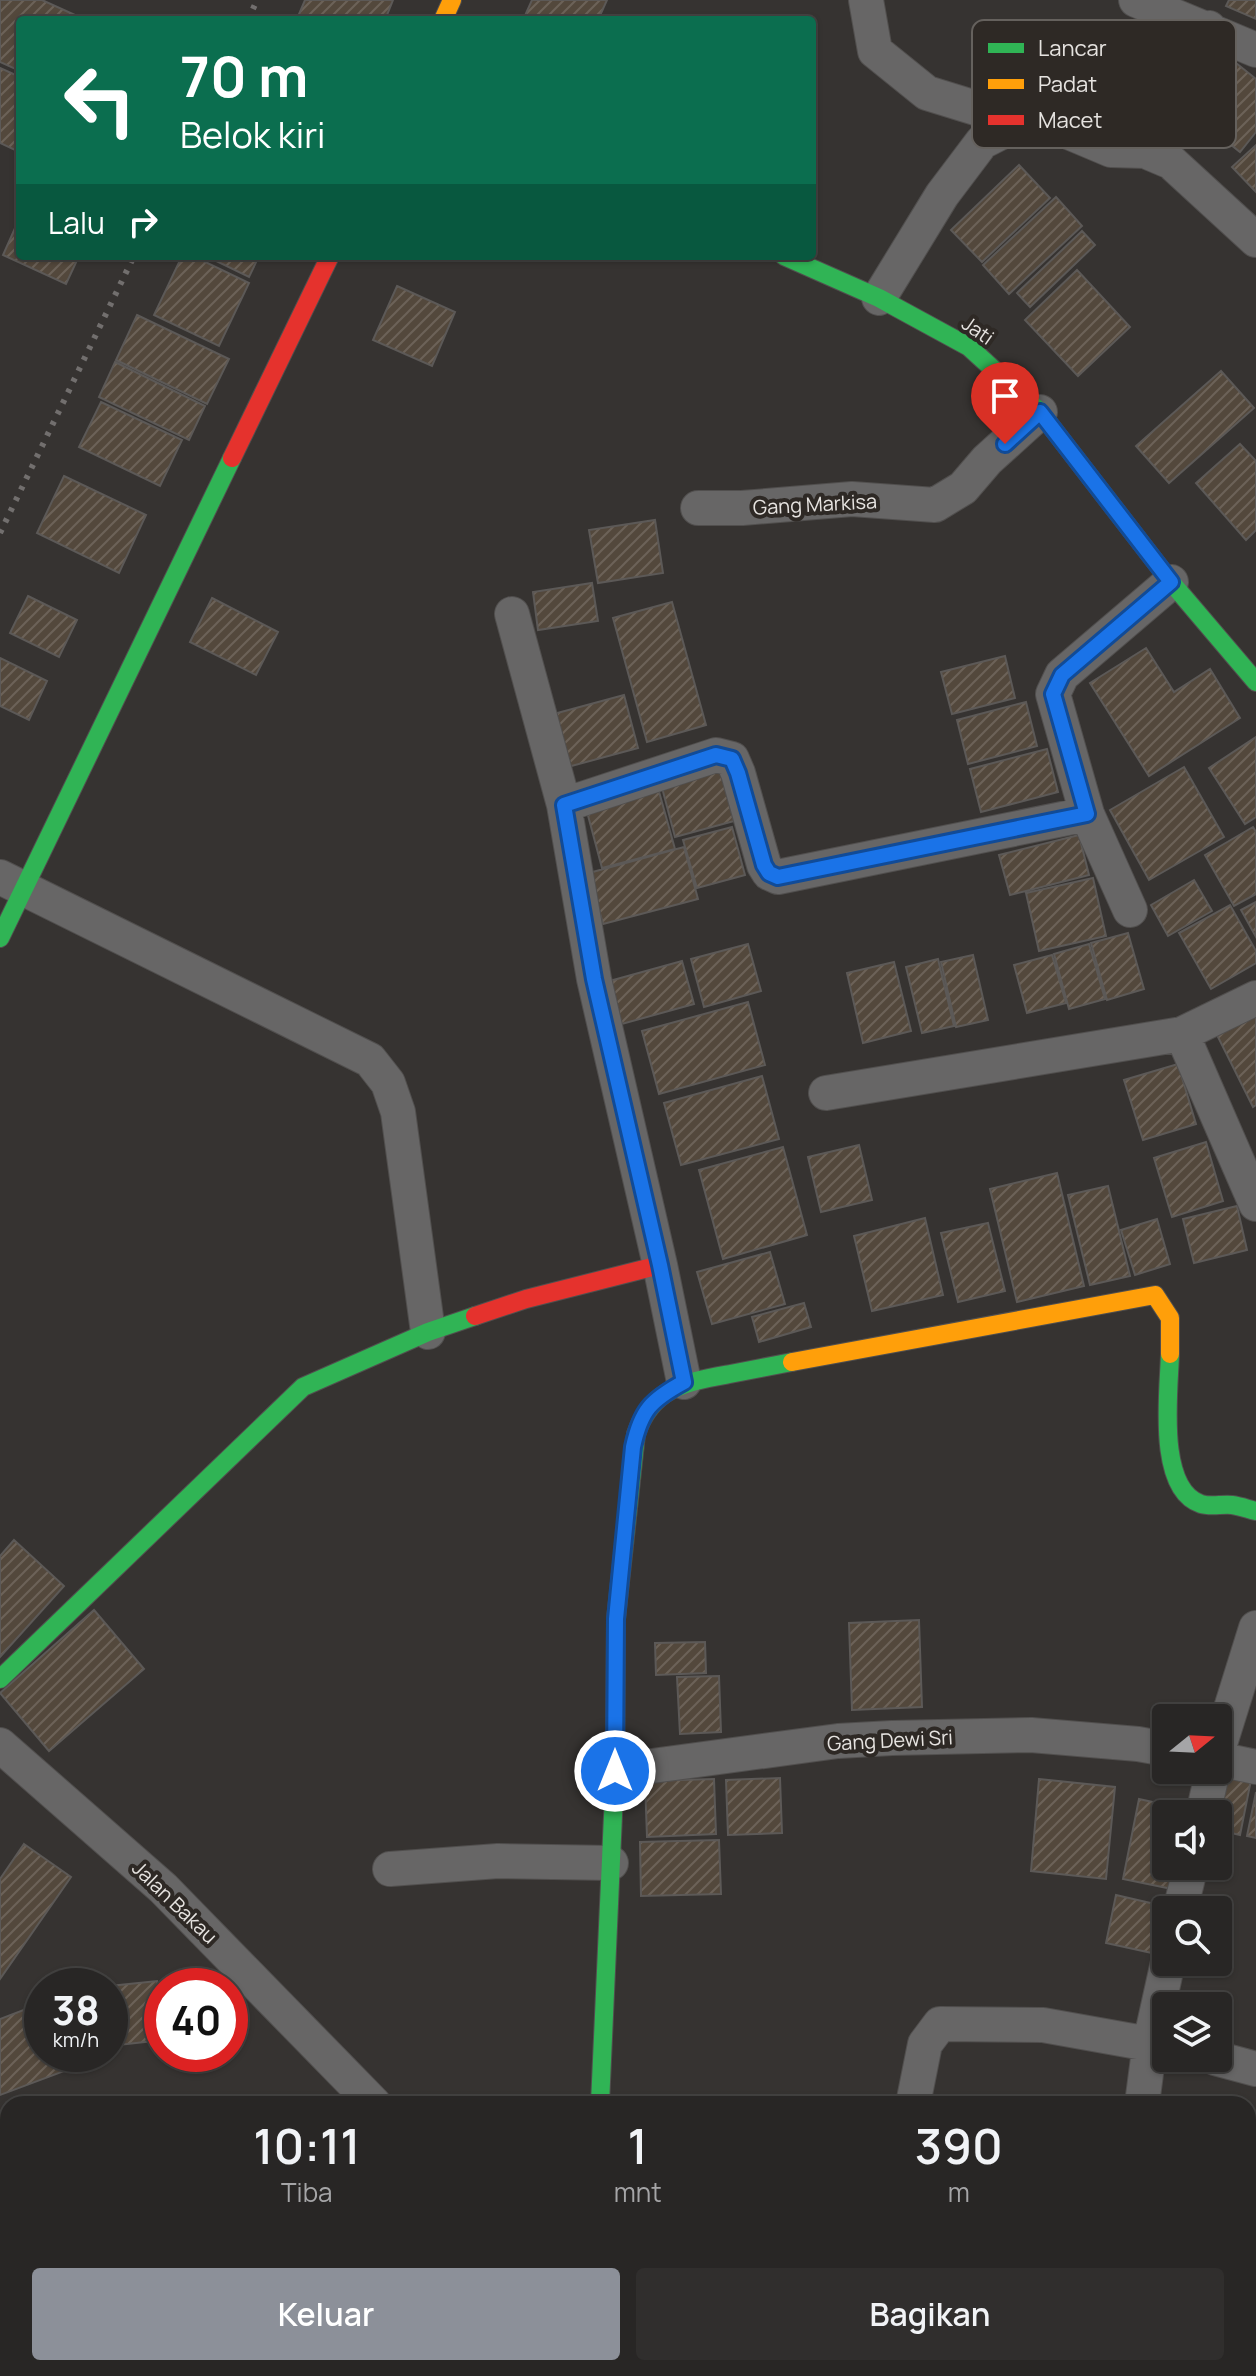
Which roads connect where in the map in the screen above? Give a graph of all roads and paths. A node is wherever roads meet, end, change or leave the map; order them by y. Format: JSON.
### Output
{"nodes":[{"id":1,"x":866,"y":0,"type":"edge"},
{"id":2,"x":1136,"y":0,"type":"edge"},
{"id":3,"x":1188,"y":20,"type":"edge"},
{"id":4,"x":1236,"y":41,"type":"edge"},
{"id":5,"x":1256,"y":50,"type":"edge"},
{"id":6,"x":972,"y":107,"type":"edge"},
{"id":7,"x":977,"y":148,"type":"edge"},
{"id":8,"x":1106,"y":148,"type":"edge"},
{"id":9,"x":1147,"y":148,"type":"edge"},
{"id":10,"x":1145,"y":151,"type":"junction"},
{"id":11,"x":1256,"y":240,"type":"edge"},
{"id":12,"x":328,"y":260,"type":"edge"},
{"id":13,"x":793,"y":260,"type":"edge"},
{"id":14,"x":879,"y":298,"type":"junction"},
{"id":15,"x":1040,"y":412,"type":"junction"},
{"id":16,"x":698,"y":508,"type":"dead end"},
{"id":17,"x":1171,"y":582,"type":"junction"},
{"id":18,"x":512,"y":614,"type":"dead end"},
{"id":19,"x":1256,"y":682,"type":"edge"},
{"id":20,"x":564,"y":805,"type":"junction"},
{"id":21,"x":1087,"y":814,"type":"junction"},
{"id":22,"x":11,"y":883,"type":"edge"},
{"id":23,"x":1130,"y":910,"type":"dead end"},
{"id":24,"x":0,"y":938,"type":"edge"},
{"id":25,"x":1256,"y":998,"type":"edge"},
{"id":26,"x":1182,"y":1034,"type":"junction"},
{"id":27,"x":826,"y":1093,"type":"dead end"},
{"id":28,"x":1256,"y":1204,"type":"edge"},
{"id":29,"x":660,"y":1265,"type":"junction"},
{"id":30,"x":428,"y":1332,"type":"junction"},
{"id":31,"x":684,"y":1382,"type":"junction"},
{"id":32,"x":1256,"y":1511,"type":"edge"},
{"id":33,"x":1256,"y":1628,"type":"edge"},
{"id":34,"x":0,"y":1679,"type":"edge"},
{"id":35,"x":1232,"y":1705,"type":"edge"},
{"id":36,"x":1152,"y":1746,"type":"edge"},
{"id":37,"x":1232,"y":1762,"type":"edge"},
{"id":38,"x":6,"y":1764,"type":"edge"},
{"id":39,"x":1256,"y":1767,"type":"edge"},
{"id":40,"x":615,"y":1771,"type":"junction"},
{"id":41,"x":611,"y":1863,"type":"junction"},
{"id":42,"x":390,"y":1869,"type":"dead end"},
{"id":43,"x":1152,"y":2044,"type":"edge"},
{"id":44,"x":1232,"y":2063,"type":"edge"},
{"id":45,"x":1152,"y":2067,"type":"edge"},
{"id":46,"x":1256,"y":2069,"type":"edge"},
{"id":47,"x":366,"y":2096,"type":"edge"},
{"id":48,"x":600,"y":2096,"type":"edge"},
{"id":49,"x":915,"y":2096,"type":"edge"},
{"id":50,"x":1144,"y":2096,"type":"edge"}],
"edges":[{"from":1,"to":6,"type":"street"},
{"from":2,"to":3,"type":"street"},
{"from":4,"to":5,"type":"street"},
{"from":7,"to":14,"type":"street"},
{"from":8,"to":10,"type":"street"},
{"from":9,"to":10,"type":"street"},
{"from":10,"to":11,"type":"street"},
{"from":12,"to":22,"type":"street"},
{"from":13,"to":14,"type":"street","name":"Jati"},
{"from":14,"to":15,"type":"street","name":"Jati"},
{"from":15,"to":16,"type":"street","name":"Gang Markisa"},
{"from":15,"to":17,"type":"street","name":"Jati"},
{"from":17,"to":19,"type":"street","name":"Jati"},
{"from":17,"to":21,"type":"street"},
{"from":18,"to":20,"type":"street"},
{"from":20,"to":21,"type":"street"},
{"from":20,"to":29,"type":"street"},
{"from":21,"to":23,"type":"street"},
{"from":22,"to":24,"type":"street"},
{"from":22,"to":30,"type":"street"},
{"from":25,"to":26,"type":"street"},
{"from":26,"to":27,"type":"street"},
{"from":26,"to":28,"type":"street"},
{"from":29,"to":30,"type":"street"},
{"from":29,"to":31,"type":"street"},
{"from":30,"to":34,"type":"street"},
{"from":31,"to":32,"type":"street"},
{"from":31,"to":40,"type":"street"},
{"from":33,"to":35,"type":"street"},
{"from":36,"to":40,"type":"street","name":"Gang Dewi Sri"},
{"from":37,"to":39,"type":"street"},
{"from":38,"to":47,"type":"street","name":"Jalan Bakau"},
{"from":40,"to":41,"type":"street"},
{"from":41,"to":42,"type":"street"},
{"from":41,"to":48,"type":"street"},
{"from":43,"to":49,"type":"street"},
{"from":44,"to":46,"type":"street"},
{"from":45,"to":50,"type":"street"}]}
